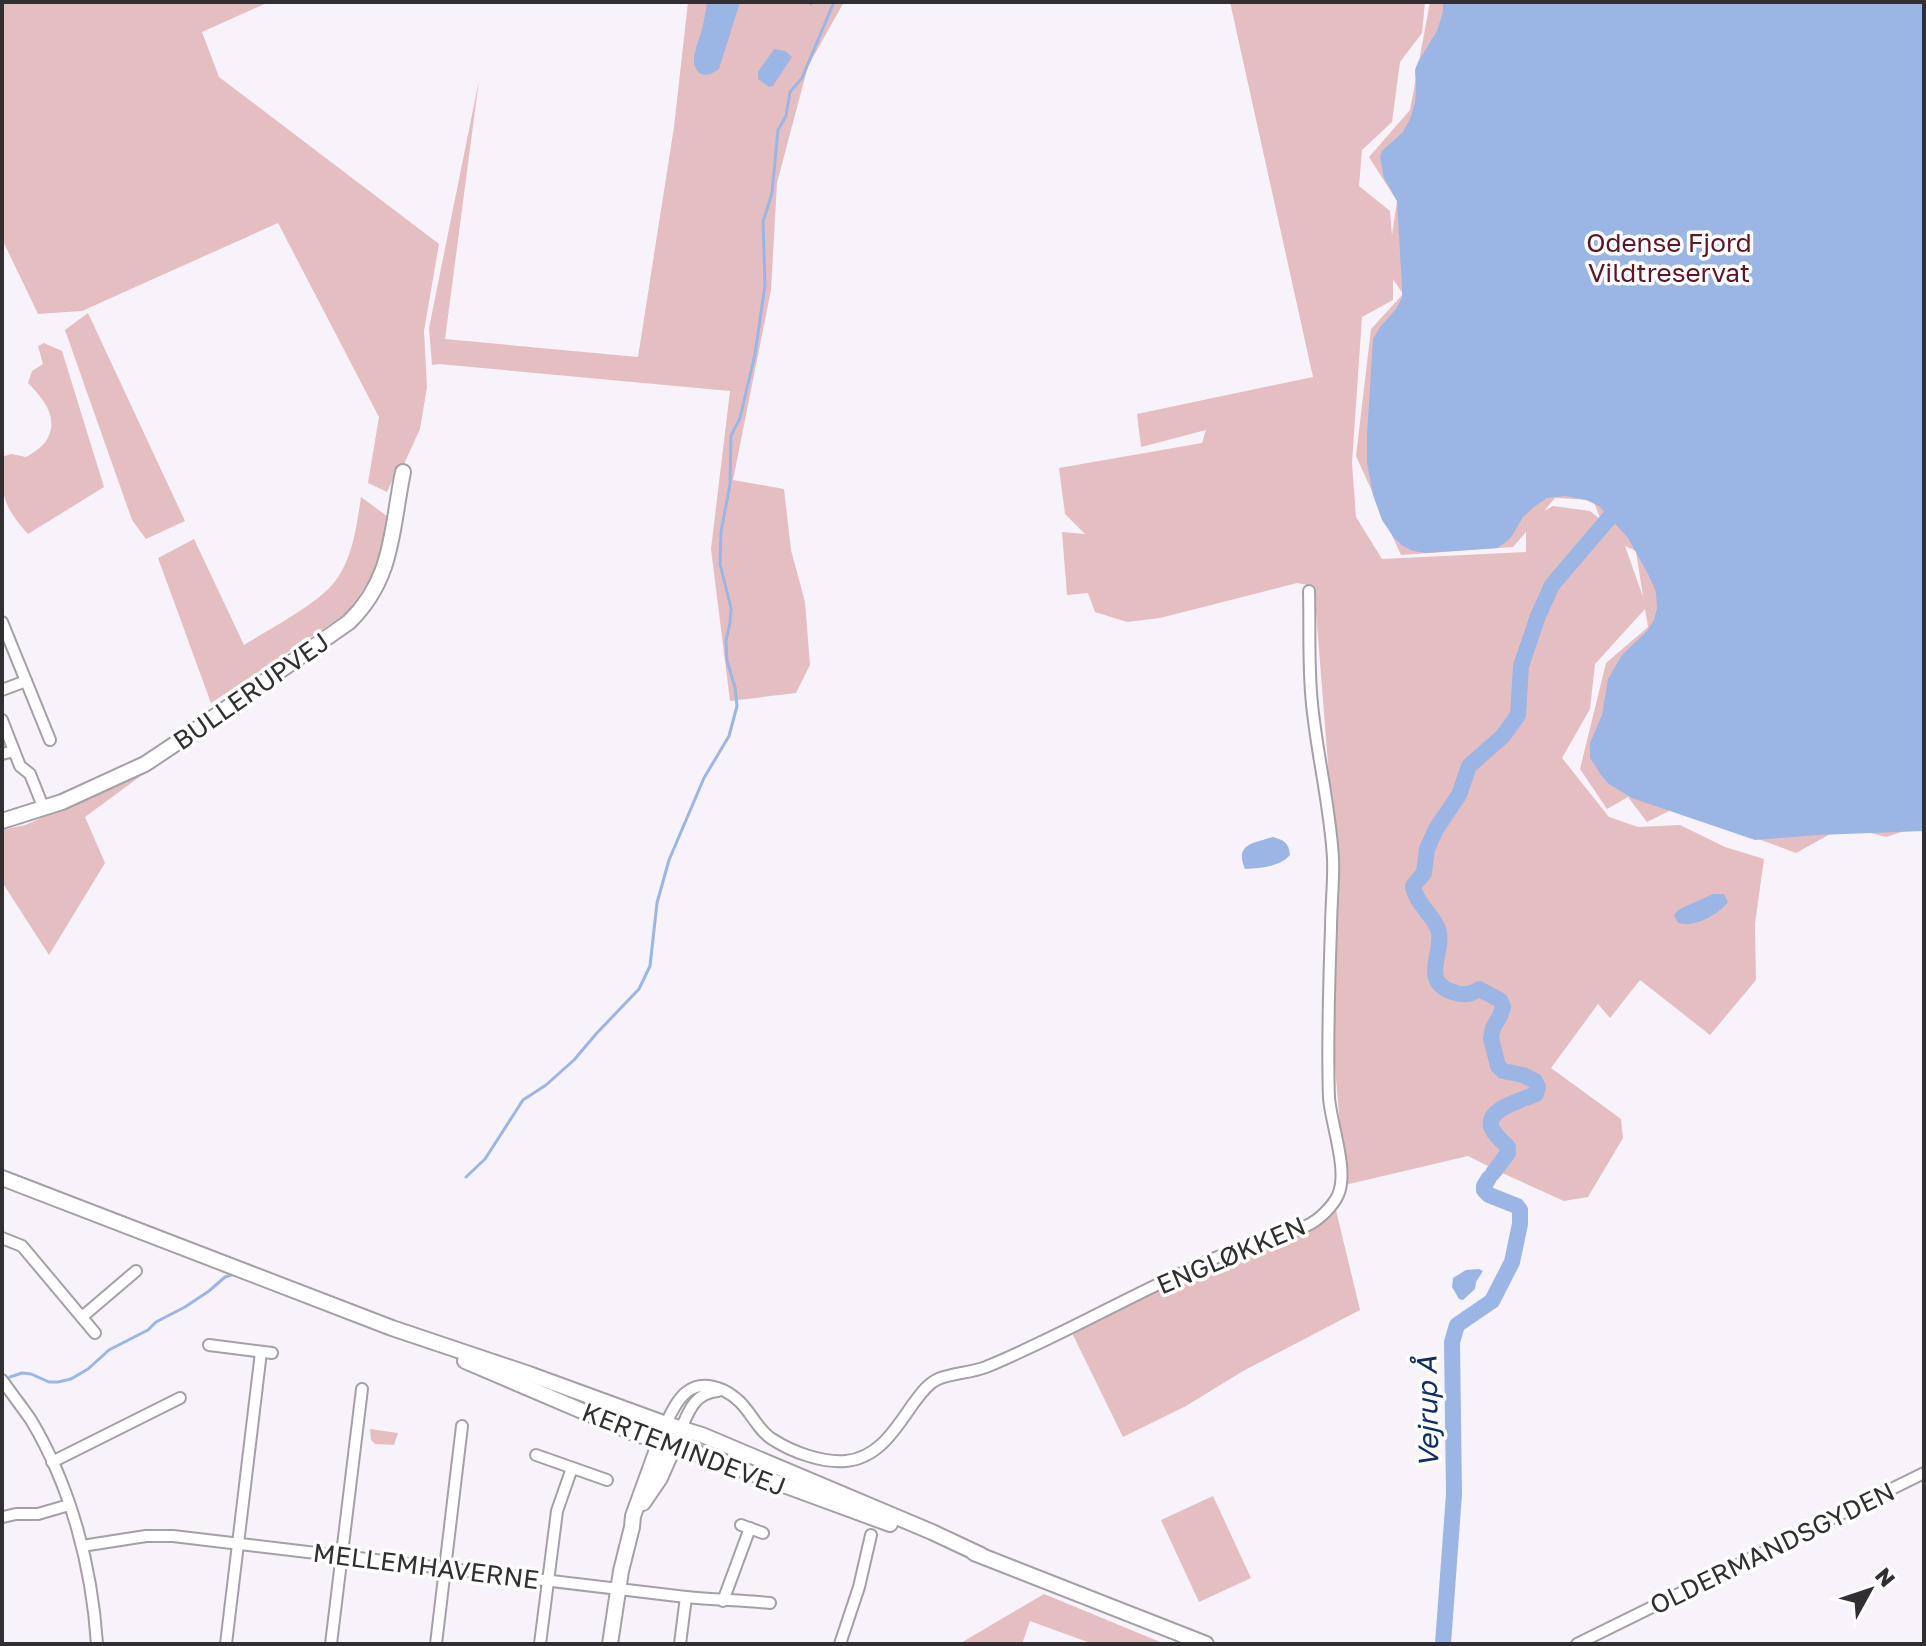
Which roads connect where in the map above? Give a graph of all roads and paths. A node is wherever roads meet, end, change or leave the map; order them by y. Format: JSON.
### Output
{"nodes":[{"id":1,"x":403,"y":472,"type":"dead end"},
{"id":2,"x":1309,"y":591,"type":"dead end"},
{"id":3,"x":2,"y":622,"type":"edge"},
{"id":4,"x":26,"y":681,"type":"junction"},
{"id":5,"x":2,"y":690,"type":"edge"},
{"id":6,"x":2,"y":720,"type":"edge"},
{"id":7,"x":50,"y":740,"type":"dead end"},
{"id":8,"x":14,"y":751,"type":"junction"},
{"id":9,"x":2,"y":754,"type":"edge"},
{"id":10,"x":44,"y":809,"type":"junction"},
{"id":11,"x":2,"y":821,"type":"edge"},
{"id":12,"x":2,"y":1178,"type":"edge"},
{"id":13,"x":2,"y":1238,"type":"edge"},
{"id":14,"x":136,"y":1271,"type":"dead end"},
{"id":15,"x":82,"y":1317,"type":"junction"},
{"id":16,"x":392,"y":1328,"type":"junction"},
{"id":17,"x":95,"y":1333,"type":"dead end"},
{"id":18,"x":209,"y":1345,"type":"dead end"},
{"id":19,"x":2,"y":1380,"type":"edge"},
{"id":20,"x":362,"y":1389,"type":"dead end"},
{"id":21,"x":729,"y":1393,"type":"junction"},
{"id":22,"x":180,"y":1398,"type":"dead end"},
{"id":23,"x":462,"y":1426,"type":"dead end"},
{"id":24,"x":663,"y":1433,"type":"junction"},
{"id":25,"x":678,"y":1438,"type":"junction"},
{"id":26,"x":536,"y":1455,"type":"dead end"},
{"id":27,"x":52,"y":1462,"type":"junction"},
{"id":28,"x":572,"y":1468,"type":"junction"},
{"id":29,"x":1924,"y":1473,"type":"edge"},
{"id":30,"x":607,"y":1480,"type":"dead end"},
{"id":31,"x":69,"y":1505,"type":"junction"},
{"id":32,"x":3,"y":1517,"type":"edge"},
{"id":33,"x":632,"y":1527,"type":"junction"},
{"id":34,"x":763,"y":1533,"type":"dead end"},
{"id":35,"x":871,"y":1535,"type":"dead end"},
{"id":36,"x":238,"y":1544,"type":"junction"},
{"id":37,"x":82,"y":1546,"type":"junction"},
{"id":38,"x":981,"y":1555,"type":"junction"},
{"id":39,"x":342,"y":1556,"type":"junction"},
{"id":40,"x":445,"y":1568,"type":"junction"},
{"id":41,"x":547,"y":1580,"type":"junction"},
{"id":42,"x":617,"y":1589,"type":"junction"},
{"id":43,"x":686,"y":1597,"type":"junction"},
{"id":44,"x":723,"y":1601,"type":"junction"},
{"id":45,"x":770,"y":1603,"type":"dead end"},
{"id":46,"x":97,"y":1644,"type":"edge"},
{"id":47,"x":226,"y":1644,"type":"edge"},
{"id":48,"x":331,"y":1644,"type":"edge"},
{"id":49,"x":436,"y":1644,"type":"edge"},
{"id":50,"x":540,"y":1644,"type":"edge"},
{"id":51,"x":610,"y":1644,"type":"edge"},
{"id":52,"x":680,"y":1644,"type":"edge"},
{"id":53,"x":840,"y":1644,"type":"edge"},
{"id":54,"x":1206,"y":1644,"type":"edge"},
{"id":55,"x":1577,"y":1644,"type":"edge"}],
"edges":[{"from":1,"to":10,"type":"main road","name":"BULLERUPVEJ"},
{"from":2,"to":21,"type":"street","name":"ENGLØKKEN"},
{"from":3,"to":4,"type":"street"},
{"from":4,"to":5,"type":"street"},
{"from":4,"to":7,"type":"street"},
{"from":6,"to":8,"type":"street"},
{"from":8,"to":9,"type":"street"},
{"from":8,"to":10,"type":"street"},
{"from":10,"to":11,"type":"main road","name":"BULLERUPVEJ"},
{"from":12,"to":16,"type":"main road","name":"KERTEMINDEVEJ"},
{"from":13,"to":15,"type":"street"},
{"from":14,"to":15,"type":"street"},
{"from":15,"to":17,"type":"street"},
{"from":16,"to":24,"type":"main road","name":"KERTEMINDEVEJ"},
{"from":16,"to":24,"type":"main road","name":"KERTEMINDEVEJ"},
{"from":18,"to":36,"type":"street"},
{"from":19,"to":27,"type":"street"},
{"from":20,"to":39,"type":"street"},
{"from":21,"to":24,"type":"street"},
{"from":21,"to":25,"type":"street"},
{"from":22,"to":27,"type":"street"},
{"from":23,"to":40,"type":"street"},
{"from":24,"to":25,"type":"main road","name":"KERTEMINDEVEJ"},
{"from":24,"to":33,"type":"main road"},
{"from":25,"to":33,"type":"main road"},
{"from":25,"to":38,"type":"main road","name":"KERTEMINDEVEJ"},
{"from":25,"to":38,"type":"main road","name":"KERTEMINDEVEJ"},
{"from":26,"to":28,"type":"street"},
{"from":27,"to":31,"type":"street"},
{"from":28,"to":30,"type":"street"},
{"from":28,"to":41,"type":"street"},
{"from":29,"to":55,"type":"street","name":"OLDERMANDSGYDEN"},
{"from":31,"to":32,"type":"street"},
{"from":31,"to":37,"type":"street"},
{"from":33,"to":42,"type":"main road"},
{"from":34,"to":44,"type":"street"},
{"from":35,"to":53,"type":"street"},
{"from":36,"to":37,"type":"street","name":"MELLEMHAVERNE"},
{"from":36,"to":39,"type":"street","name":"MELLEMHAVERNE"},
{"from":36,"to":47,"type":"street"},
{"from":37,"to":46,"type":"street"},
{"from":38,"to":54,"type":"main road","name":"KERTEMINDEVEJ"},
{"from":39,"to":40,"type":"street","name":"MELLEMHAVERNE"},
{"from":39,"to":48,"type":"street"},
{"from":40,"to":41,"type":"street","name":"MELLEMHAVERNE"},
{"from":40,"to":49,"type":"street"},
{"from":41,"to":42,"type":"street","name":"MELLEMHAVERNE"},
{"from":41,"to":50,"type":"street"},
{"from":42,"to":43,"type":"street","name":"MELLEMHAVERNE"},
{"from":42,"to":51,"type":"main road"},
{"from":43,"to":44,"type":"street","name":"MELLEMHAVERNE"},
{"from":43,"to":52,"type":"street"},
{"from":44,"to":45,"type":"street","name":"MELLEMHAVERNE"}]}
